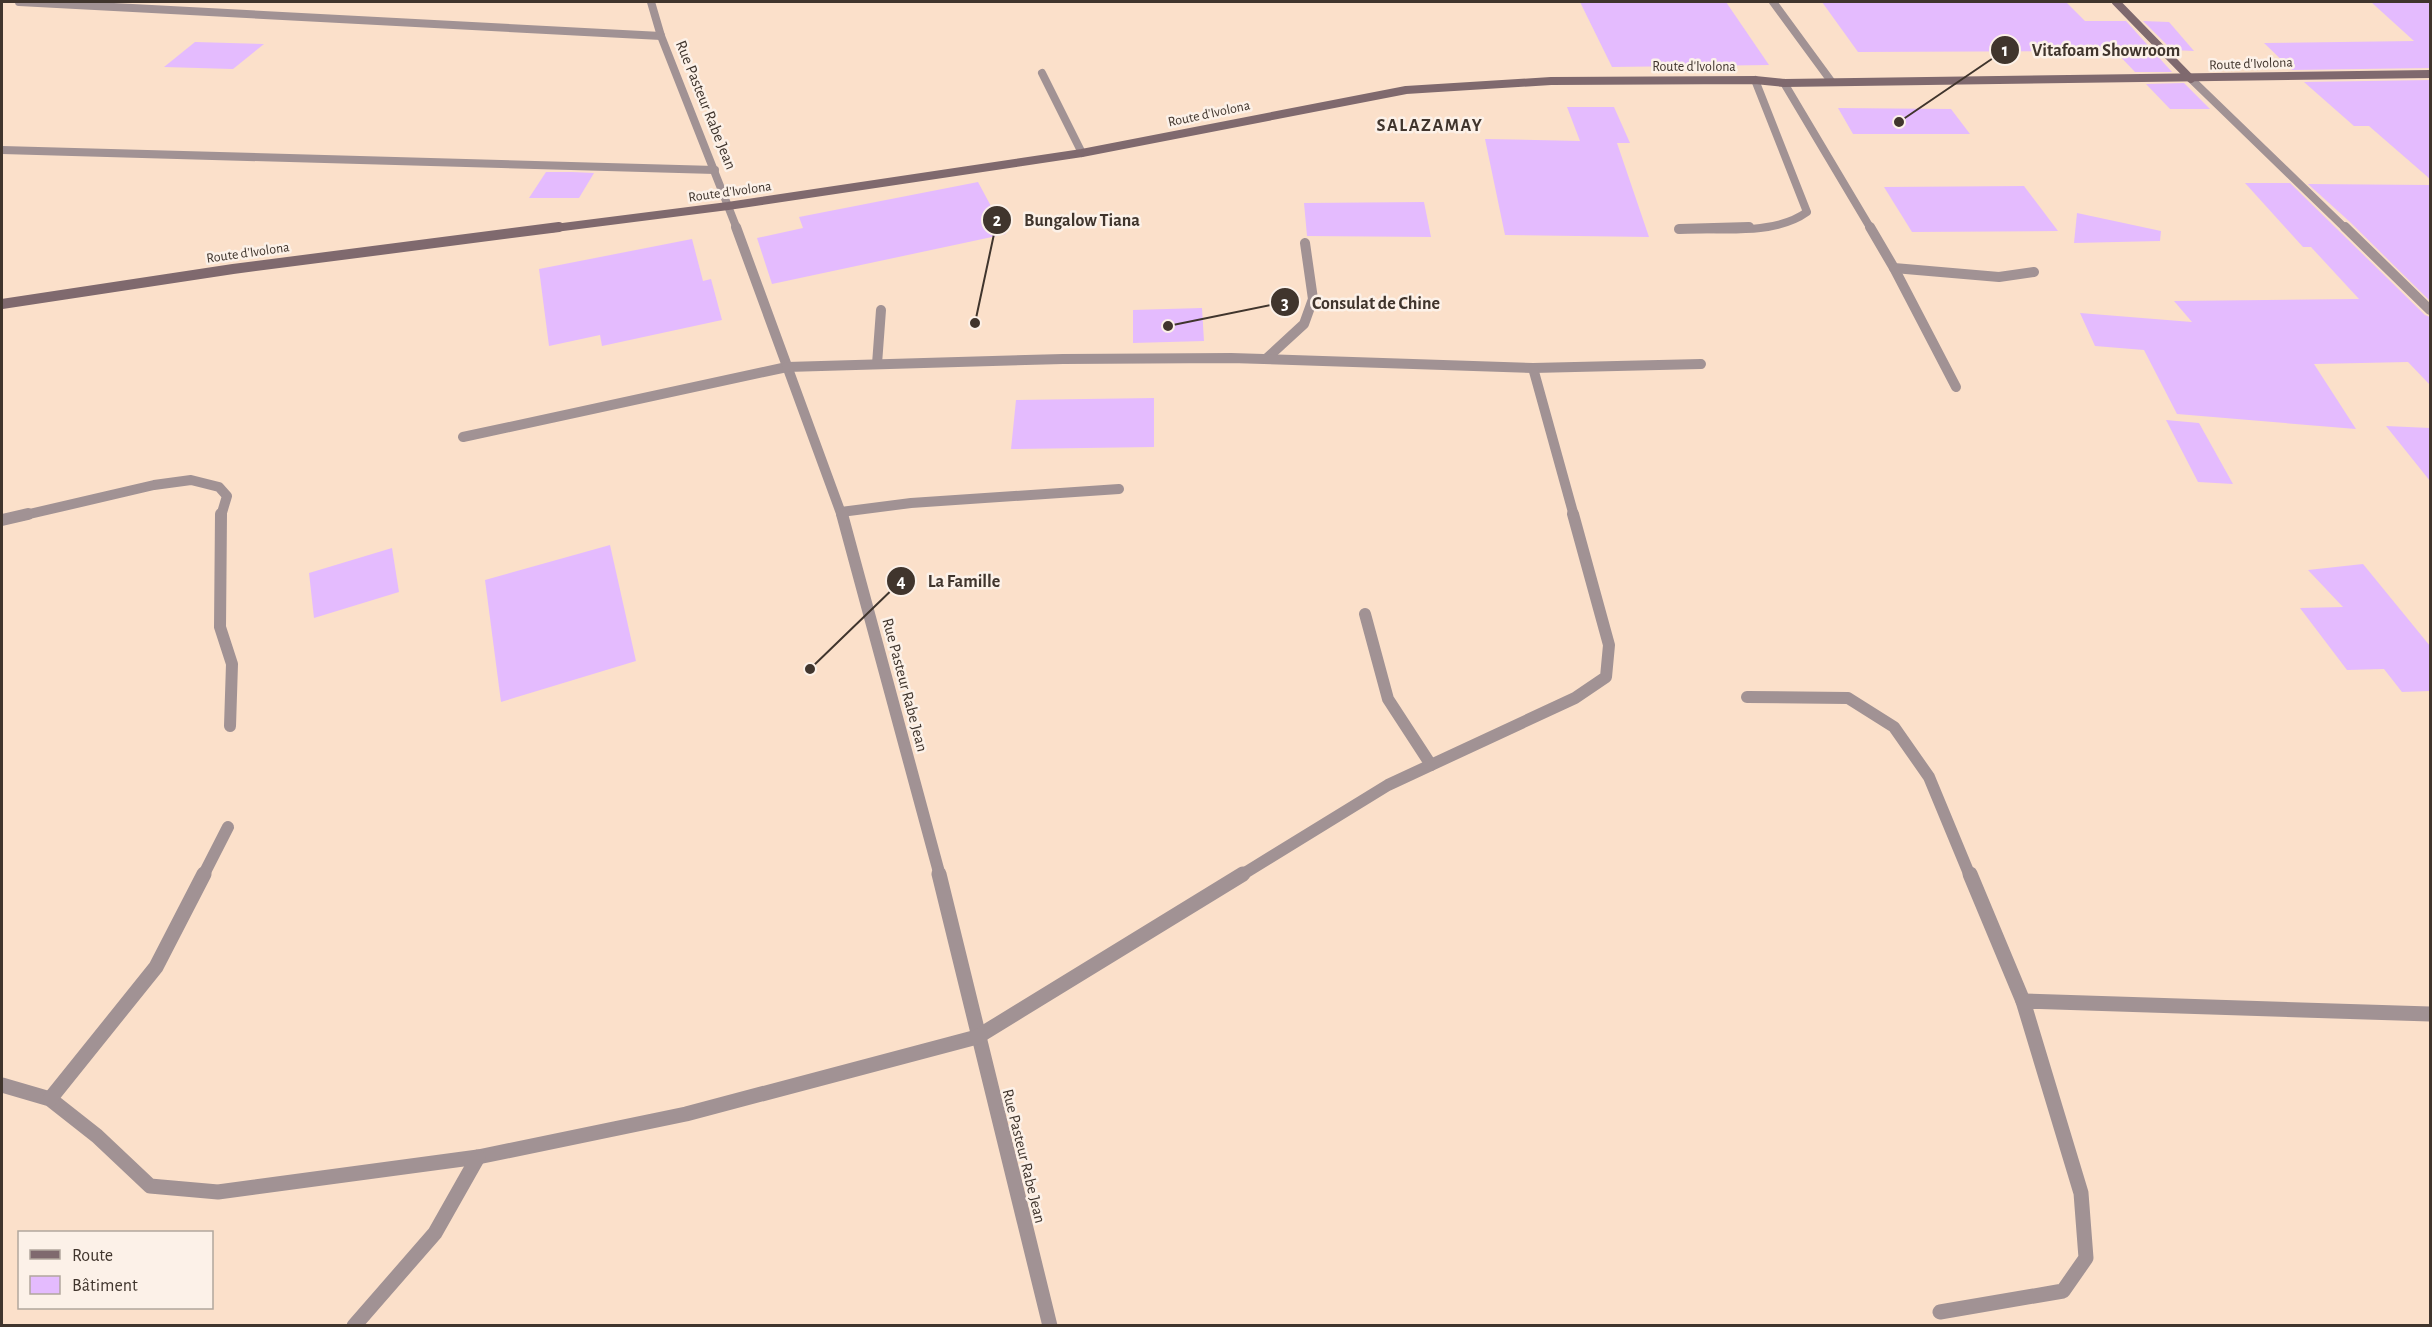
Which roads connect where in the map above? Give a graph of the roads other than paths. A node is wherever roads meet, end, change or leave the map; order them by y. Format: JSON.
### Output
{"nodes":[{"id":1,"x":19,"y":2,"type":"edge"},
{"id":2,"x":651,"y":2,"type":"edge"},
{"id":3,"x":1773,"y":2,"type":"edge"},
{"id":4,"x":2116,"y":2,"type":"edge"},
{"id":5,"x":661,"y":36,"type":"junction"},
{"id":6,"x":1042,"y":73,"type":"dead end"},
{"id":7,"x":2430,"y":74,"type":"edge"},
{"id":8,"x":1755,"y":80,"type":"junction"},
{"id":9,"x":2192,"y":80,"type":"junction"},
{"id":10,"x":1832,"y":81,"type":"junction"},
{"id":11,"x":1784,"y":82,"type":"junction"},
{"id":12,"x":2,"y":150,"type":"edge"},
{"id":13,"x":1082,"y":153,"type":"junction"},
{"id":14,"x":715,"y":170,"type":"junction"},
{"id":15,"x":728,"y":206,"type":"junction"},
{"id":16,"x":1679,"y":229,"type":"dead end"},
{"id":17,"x":1305,"y":243,"type":"dead end"},
{"id":18,"x":1894,"y":268,"type":"junction"},
{"id":19,"x":2034,"y":272,"type":"dead end"},
{"id":20,"x":2,"y":304,"type":"edge"},
{"id":21,"x":881,"y":310,"type":"dead end"},
{"id":22,"x":2430,"y":310,"type":"edge"},
{"id":23,"x":1266,"y":359,"type":"junction"},
{"id":24,"x":877,"y":364,"type":"junction"},
{"id":25,"x":1701,"y":364,"type":"dead end"},
{"id":26,"x":787,"y":367,"type":"junction"},
{"id":27,"x":1533,"y":368,"type":"junction"},
{"id":28,"x":1956,"y":387,"type":"dead end"},
{"id":29,"x":463,"y":437,"type":"dead end"},
{"id":30,"x":1119,"y":489,"type":"dead end"},
{"id":31,"x":841,"y":512,"type":"junction"},
{"id":32,"x":2,"y":520,"type":"edge"},
{"id":33,"x":1365,"y":614,"type":"dead end"},
{"id":34,"x":1747,"y":697,"type":"dead end"},
{"id":35,"x":230,"y":726,"type":"dead end"},
{"id":36,"x":1431,"y":765,"type":"junction"},
{"id":37,"x":228,"y":828,"type":"dead end"},
{"id":38,"x":2023,"y":1001,"type":"junction"},
{"id":39,"x":2430,"y":1014,"type":"edge"},
{"id":40,"x":977,"y":1037,"type":"junction"},
{"id":41,"x":2,"y":1085,"type":"edge"},
{"id":42,"x":50,"y":1099,"type":"junction"},
{"id":43,"x":478,"y":1157,"type":"junction"},
{"id":44,"x":1941,"y":1312,"type":"dead end"},
{"id":45,"x":354,"y":1326,"type":"edge"},
{"id":46,"x":1050,"y":1326,"type":"edge"}],
"edges":[{"from":1,"to":5,"type":"street"},
{"from":2,"to":5,"type":"street","name":"Rue Pasteur Rabe Jean"},
{"from":3,"to":10,"type":"street"},
{"from":4,"to":9,"type":"main road"},
{"from":5,"to":14,"type":"street","name":"Rue Pasteur Rabe Jean"},
{"from":6,"to":13,"type":"street"},
{"from":7,"to":9,"type":"main road","name":"Route d'Ivolona"},
{"from":8,"to":11,"type":"main road","name":"Route d'Ivolona"},
{"from":8,"to":13,"type":"main road","name":"Route d'Ivolona"},
{"from":8,"to":16,"type":"street"},
{"from":9,"to":10,"type":"main road","name":"Route d'Ivolona"},
{"from":9,"to":22,"type":"street"},
{"from":10,"to":11,"type":"main road","name":"Route d'Ivolona"},
{"from":11,"to":18,"type":"street"},
{"from":12,"to":14,"type":"street"},
{"from":13,"to":15,"type":"main road","name":"Route d'Ivolona"},
{"from":14,"to":15,"type":"street","name":"Rue Pasteur Rabe Jean"},
{"from":15,"to":20,"type":"main road","name":"Route d'Ivolona"},
{"from":15,"to":26,"type":"street","name":"Rue Pasteur Rabe Jean"},
{"from":17,"to":23,"type":"street"},
{"from":18,"to":19,"type":"street"},
{"from":18,"to":28,"type":"street"},
{"from":21,"to":24,"type":"street"},
{"from":23,"to":24,"type":"street"},
{"from":23,"to":27,"type":"street"},
{"from":24,"to":26,"type":"street"},
{"from":25,"to":27,"type":"street"},
{"from":26,"to":29,"type":"street"},
{"from":26,"to":31,"type":"street","name":"Rue Pasteur Rabe Jean"},
{"from":27,"to":36,"type":"street"},
{"from":30,"to":31,"type":"street"},
{"from":31,"to":40,"type":"street","name":"Rue Pasteur Rabe Jean"},
{"from":32,"to":35,"type":"street"},
{"from":33,"to":36,"type":"street"},
{"from":34,"to":38,"type":"street"},
{"from":36,"to":40,"type":"street"},
{"from":37,"to":42,"type":"street"},
{"from":38,"to":39,"type":"street"},
{"from":38,"to":44,"type":"street"},
{"from":40,"to":43,"type":"street"},
{"from":40,"to":46,"type":"street","name":"Rue Pasteur Rabe Jean"},
{"from":41,"to":42,"type":"street"},
{"from":42,"to":43,"type":"street"},
{"from":43,"to":45,"type":"street"}]}
